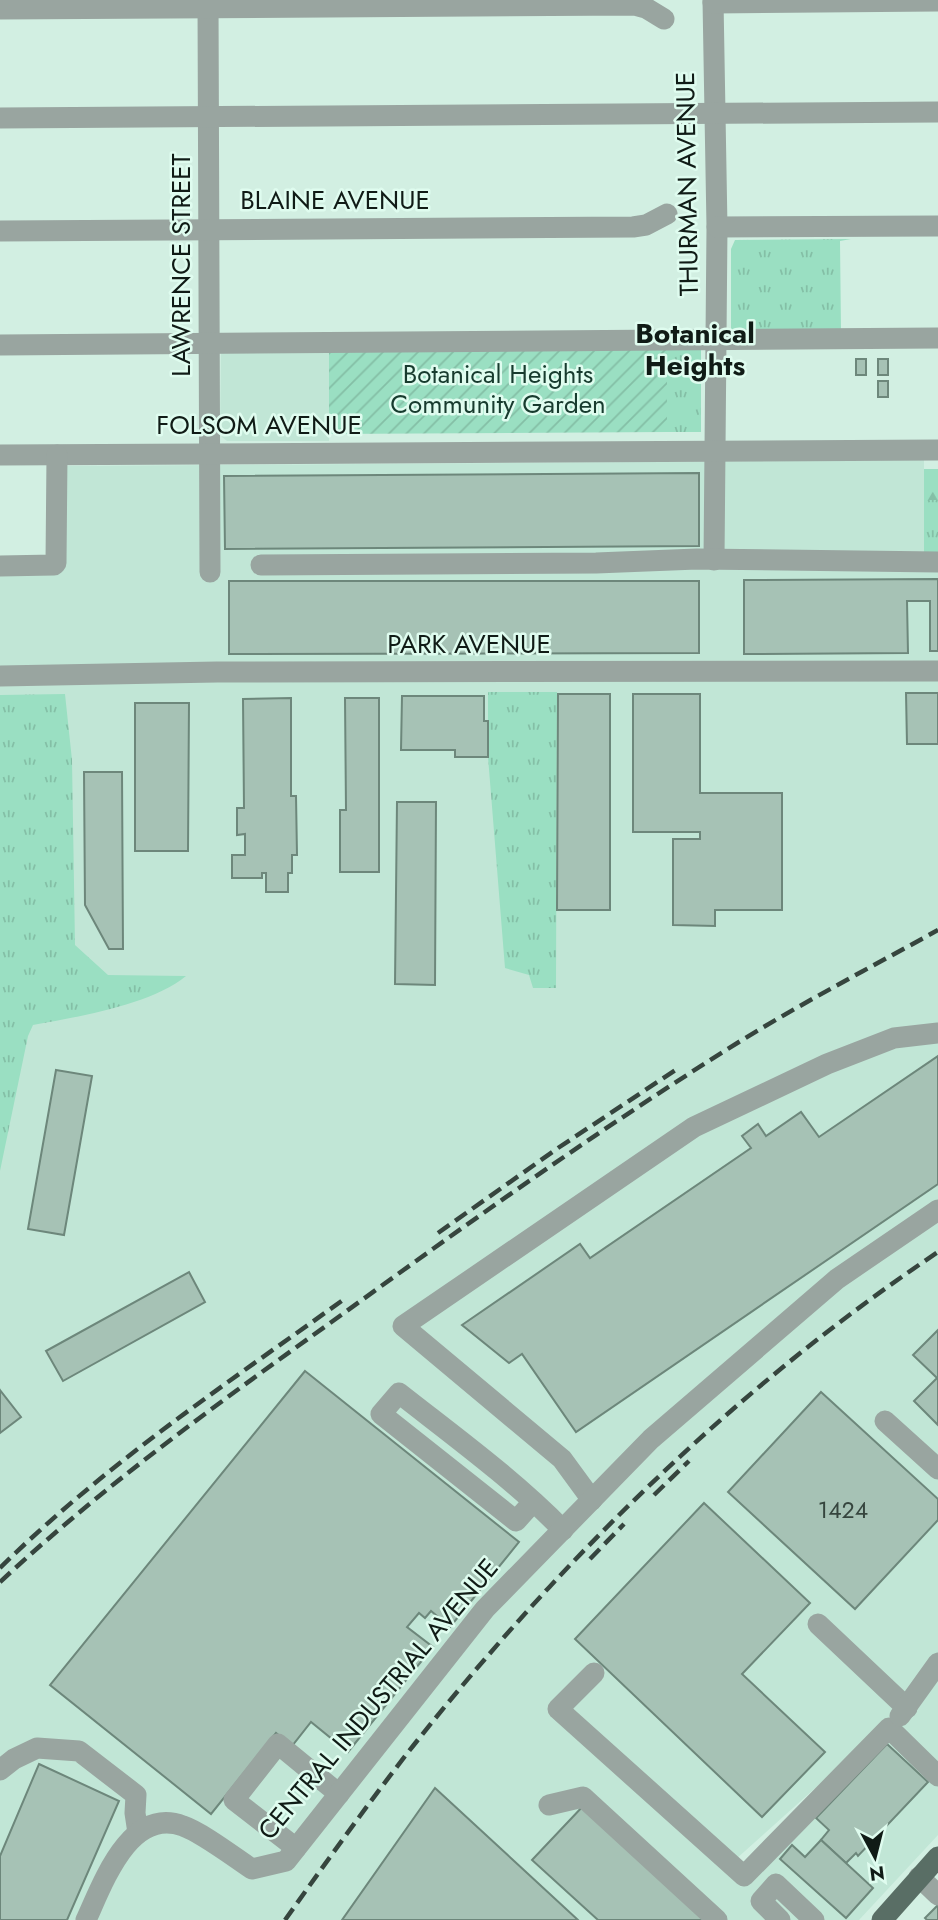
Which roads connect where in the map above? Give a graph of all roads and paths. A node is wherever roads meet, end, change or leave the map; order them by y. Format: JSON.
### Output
{"nodes":[{"id":1,"x":713,"y":1,"type":"edge"},
{"id":2,"x":938,"y":1,"type":"edge"},
{"id":3,"x":208,"y":3,"type":"edge"},
{"id":4,"x":0,"y":9,"type":"edge"},
{"id":5,"x":664,"y":19,"type":"dead end"},
{"id":6,"x":938,"y":112,"type":"edge"},
{"id":7,"x":713,"y":114,"type":"junction"},
{"id":8,"x":209,"y":117,"type":"junction"},
{"id":9,"x":0,"y":118,"type":"edge"},
{"id":10,"x":667,"y":214,"type":"dead end"},
{"id":11,"x":938,"y":226,"type":"edge"},
{"id":12,"x":208,"y":228,"type":"junction"},
{"id":13,"x":717,"y":228,"type":"junction"},
{"id":14,"x":0,"y":231,"type":"edge"},
{"id":15,"x":938,"y":338,"type":"edge"},
{"id":16,"x":717,"y":340,"type":"junction"},
{"id":17,"x":0,"y":345,"type":"edge"},
{"id":18,"x":209,"y":345,"type":"junction"},
{"id":19,"x":938,"y":450,"type":"edge"},
{"id":20,"x":717,"y":451,"type":"junction"},
{"id":21,"x":209,"y":453,"type":"junction"},
{"id":22,"x":0,"y":455,"type":"edge"},
{"id":23,"x":57,"y":455,"type":"junction"},
{"id":24,"x":714,"y":560,"type":"junction"},
{"id":25,"x":938,"y":562,"type":"edge"},
{"id":26,"x":261,"y":565,"type":"dead end"},
{"id":27,"x":0,"y":566,"type":"edge"},
{"id":28,"x":210,"y":572,"type":"dead end"},
{"id":29,"x":938,"y":671,"type":"edge"},
{"id":30,"x":0,"y":676,"type":"edge"},
{"id":31,"x":938,"y":1033,"type":"edge"},
{"id":32,"x":938,"y":1210,"type":"edge"},
{"id":33,"x":885,"y":1421,"type":"dead end"},
{"id":34,"x":938,"y":1469,"type":"edge"},
{"id":35,"x":592,"y":1500,"type":"junction"},
{"id":36,"x":533,"y":1502,"type":"junction"},
{"id":37,"x":562,"y":1530,"type":"junction"},
{"id":38,"x":818,"y":1624,"type":"dead end"},
{"id":39,"x":938,"y":1663,"type":"edge"},
{"id":40,"x":594,"y":1673,"type":"dead end"},
{"id":41,"x":907,"y":1708,"type":"junction"},
{"id":42,"x":889,"y":1728,"type":"junction"},
{"id":43,"x":0,"y":1770,"type":"edge"},
{"id":44,"x":938,"y":1776,"type":"edge"},
{"id":45,"x":339,"y":1794,"type":"junction"},
{"id":46,"x":549,"y":1804,"type":"dead end"},
{"id":47,"x":138,"y":1833,"type":"junction"},
{"id":48,"x":296,"y":1849,"type":"junction"},
{"id":49,"x":938,"y":1857,"type":"edge"},
{"id":50,"x":756,"y":1864,"type":"junction"},
{"id":51,"x":919,"y":1878,"type":"junction"},
{"id":52,"x":776,"y":1884,"type":"junction"},
{"id":53,"x":938,"y":1895,"type":"edge"},
{"id":54,"x":86,"y":1920,"type":"edge"},
{"id":55,"x":717,"y":1920,"type":"edge"},
{"id":56,"x":780,"y":1920,"type":"edge"},
{"id":57,"x":814,"y":1920,"type":"edge"},
{"id":58,"x":882,"y":1920,"type":"edge"}],
"edges":[{"from":1,"to":2,"type":"street"},
{"from":1,"to":7,"type":"street","name":"THURMAN AVENUE"},
{"from":3,"to":4,"type":"street"},
{"from":3,"to":5,"type":"street"},
{"from":3,"to":8,"type":"street","name":"LAWRENCE STREET"},
{"from":6,"to":7,"type":"street"},
{"from":7,"to":8,"type":"street"},
{"from":7,"to":13,"type":"street","name":"THURMAN AVENUE"},
{"from":8,"to":9,"type":"street"},
{"from":8,"to":12,"type":"street","name":"LAWRENCE STREET"},
{"from":10,"to":12,"type":"street","name":"BLAINE AVENUE"},
{"from":11,"to":13,"type":"street"},
{"from":12,"to":14,"type":"street","name":"BLAINE AVENUE"},
{"from":12,"to":18,"type":"street","name":"LAWRENCE STREET"},
{"from":13,"to":16,"type":"street","name":"THURMAN AVENUE"},
{"from":15,"to":16,"type":"street"},
{"from":16,"to":18,"type":"street"},
{"from":16,"to":20,"type":"street","name":"THURMAN AVENUE"},
{"from":17,"to":18,"type":"street"},
{"from":18,"to":21,"type":"street","name":"LAWRENCE STREET"},
{"from":19,"to":20,"type":"street","name":"FOLSOM AVENUE"},
{"from":20,"to":21,"type":"street","name":"FOLSOM AVENUE"},
{"from":20,"to":24,"type":"street","name":"THURMAN AVENUE"},
{"from":21,"to":23,"type":"street","name":"FOLSOM AVENUE"},
{"from":21,"to":28,"type":"street","name":"LAWRENCE STREET"},
{"from":22,"to":23,"type":"street","name":"FOLSOM AVENUE"},
{"from":23,"to":27,"type":"street"},
{"from":24,"to":25,"type":"street"},
{"from":24,"to":26,"type":"street"},
{"from":29,"to":30,"type":"street","name":"PARK AVENUE"},
{"from":31,"to":35,"type":"street"},
{"from":32,"to":35,"type":"street","name":"CENTRAL INDUSTRIAL AVENUE"},
{"from":33,"to":34,"type":"street"},
{"from":35,"to":37,"type":"street","name":"CENTRAL INDUSTRIAL AVENUE"},
{"from":36,"to":36,"type":"street"},
{"from":36,"to":37,"type":"street"},
{"from":37,"to":45,"type":"street","name":"CENTRAL INDUSTRIAL AVENUE"},
{"from":38,"to":41,"type":"street"},
{"from":39,"to":41,"type":"street"},
{"from":40,"to":50,"type":"street"},
{"from":41,"to":42,"type":"street"},
{"from":42,"to":44,"type":"street"},
{"from":42,"to":50,"type":"street"},
{"from":43,"to":47,"type":"street"},
{"from":45,"to":48,"type":"street","name":"CENTRAL INDUSTRIAL AVENUE"},
{"from":45,"to":48,"type":"street"},
{"from":46,"to":55,"type":"street"},
{"from":47,"to":48,"type":"street","name":"CENTRAL INDUSTRIAL AVENUE"},
{"from":47,"to":54,"type":"street"},
{"from":49,"to":51,"type":"main road"},
{"from":50,"to":52,"type":"street"},
{"from":51,"to":53,"type":"street"},
{"from":51,"to":58,"type":"main road"},
{"from":52,"to":56,"type":"street"},
{"from":52,"to":57,"type":"street"}]}
